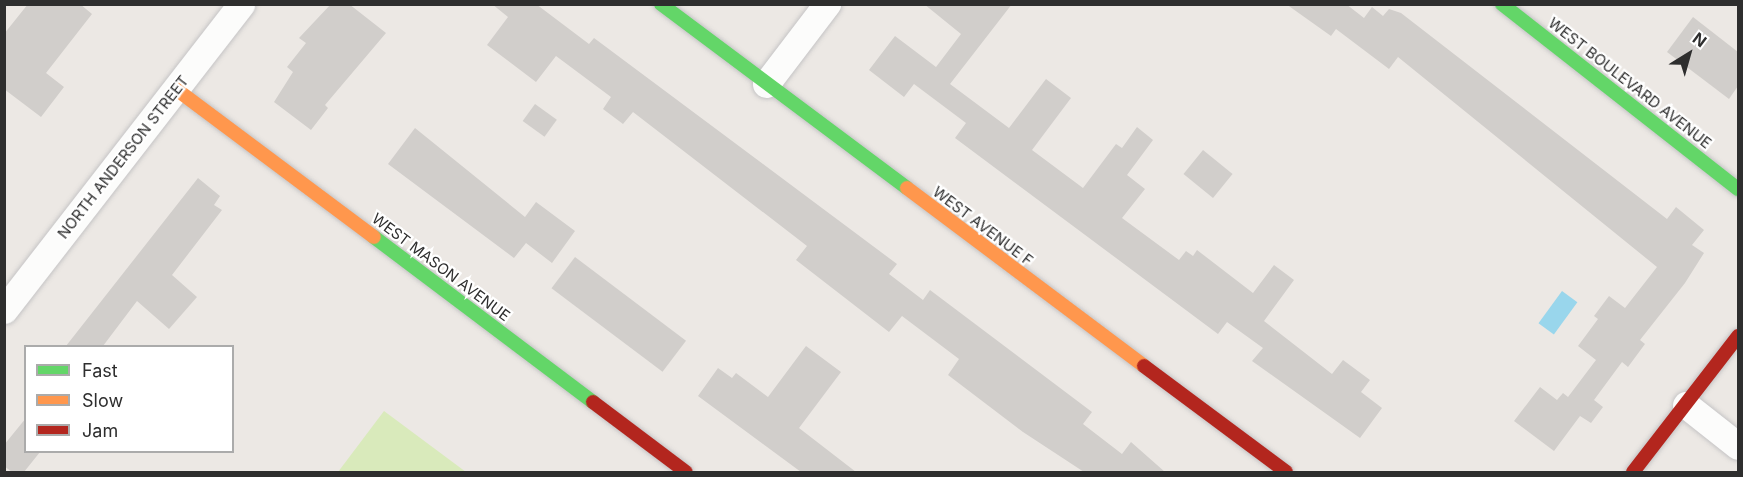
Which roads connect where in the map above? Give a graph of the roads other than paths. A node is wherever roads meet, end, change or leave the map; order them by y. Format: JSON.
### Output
{"nodes":[{"id":1,"x":241,"y":4,"type":"edge"},
{"id":2,"x":661,"y":4,"type":"edge"},
{"id":3,"x":828,"y":4,"type":"edge"},
{"id":4,"x":1502,"y":4,"type":"edge"},
{"id":5,"x":766,"y":84,"type":"junction"},
{"id":6,"x":176,"y":88,"type":"junction"},
{"id":7,"x":1738,"y":189,"type":"edge"},
{"id":8,"x":4,"y":310,"type":"edge"},
{"id":9,"x":1738,"y":336,"type":"edge"},
{"id":10,"x":1686,"y":405,"type":"junction"},
{"id":11,"x":1738,"y":446,"type":"edge"},
{"id":12,"x":686,"y":472,"type":"edge"},
{"id":13,"x":1286,"y":472,"type":"edge"},
{"id":14,"x":1633,"y":472,"type":"edge"}],
"edges":[{"from":1,"to":6,"type":"street","name":"NORTH ANDERSON STREET"},
{"from":2,"to":5,"type":"street","name":"WEST AVENUE F"},
{"from":3,"to":5,"type":"street"},
{"from":4,"to":7,"type":"street","name":"WEST BOULEVARD AVENUE"},
{"from":5,"to":13,"type":"street","name":"WEST AVENUE F"},
{"from":6,"to":8,"type":"street","name":"NORTH ANDERSON STREET"},
{"from":6,"to":12,"type":"street","name":"WEST MASON AVENUE"},
{"from":9,"to":10,"type":"street"},
{"from":10,"to":11,"type":"street"},
{"from":10,"to":14,"type":"street"}]}
